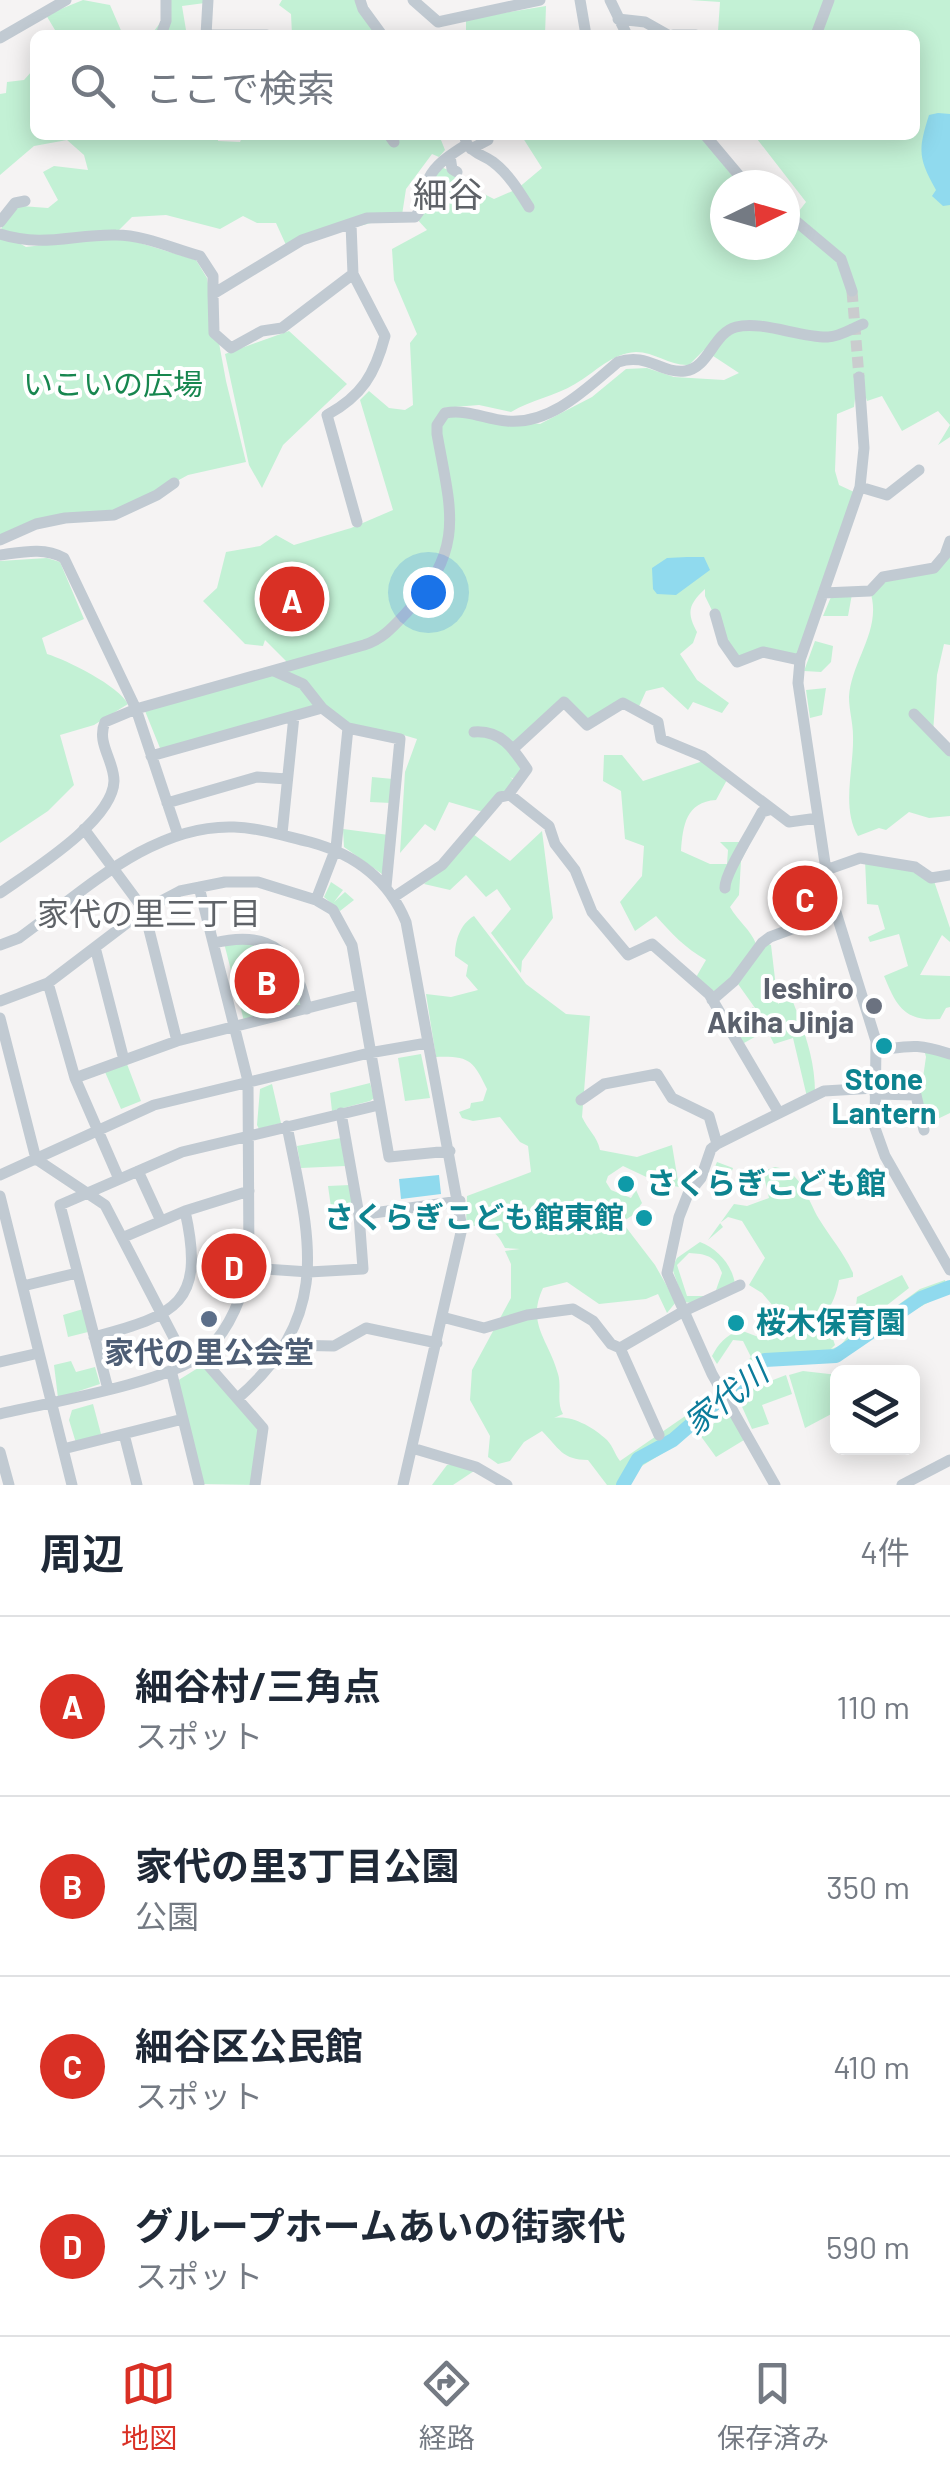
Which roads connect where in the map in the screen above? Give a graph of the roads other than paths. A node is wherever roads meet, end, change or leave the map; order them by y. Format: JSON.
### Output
{"nodes":[{"id":1,"x":66,"y":0,"type":"edge"},
{"id":2,"x":166,"y":0,"type":"edge"},
{"id":3,"x":208,"y":0,"type":"edge"},
{"id":4,"x":360,"y":0,"type":"edge"},
{"id":5,"x":413,"y":0,"type":"edge"},
{"id":6,"x":540,"y":0,"type":"edge"},
{"id":7,"x":580,"y":0,"type":"edge"},
{"id":8,"x":610,"y":0,"type":"edge"},
{"id":9,"x":829,"y":0,"type":"edge"},
{"id":10,"x":618,"y":19,"type":"junction"},
{"id":11,"x":438,"y":28,"type":"edge"},
{"id":12,"x":163,"y":30,"type":"edge"},
{"id":13,"x":209,"y":30,"type":"edge"},
{"id":14,"x":378,"y":30,"type":"edge"},
{"id":15,"x":585,"y":30,"type":"edge"},
{"id":16,"x":624,"y":30,"type":"edge"},
{"id":17,"x":660,"y":30,"type":"edge"},
{"id":18,"x":818,"y":30,"type":"edge"},
{"id":19,"x":0,"y":38,"type":"edge"},
{"id":20,"x":488,"y":140,"type":"dead end"},
{"id":21,"x":710,"y":140,"type":"edge"},
{"id":22,"x":468,"y":143,"type":"edge"},
{"id":23,"x":450,"y":156,"type":"junction"},
{"id":24,"x":735,"y":170,"type":"edge"},
{"id":25,"x":457,"y":172,"type":"dead end"},
{"id":26,"x":25,"y":202,"type":"dead end"},
{"id":27,"x":529,"y":206,"type":"dead end"},
{"id":28,"x":0,"y":222,"type":"edge"},
{"id":29,"x":351,"y":224,"type":"junction"},
{"id":30,"x":800,"y":225,"type":"edge"},
{"id":31,"x":0,"y":234,"type":"edge"},
{"id":32,"x":354,"y":274,"type":"junction"},
{"id":33,"x":852,"y":291,"type":"tunnel mouth"},
{"id":34,"x":213,"y":294,"type":"junction"},
{"id":35,"x":864,"y":324,"type":"dead end"},
{"id":36,"x":859,"y":378,"type":"tunnel mouth"},
{"id":37,"x":918,"y":470,"type":"dead end"},
{"id":38,"x":174,"y":483,"type":"dead end"},
{"id":39,"x":860,"y":487,"type":"junction"},
{"id":40,"x":357,"y":522,"type":"dead end"},
{"id":41,"x":0,"y":540,"type":"edge"},
{"id":42,"x":950,"y":542,"type":"edge"},
{"id":43,"x":0,"y":555,"type":"edge"},
{"id":44,"x":823,"y":594,"type":"junction"},
{"id":45,"x":715,"y":614,"type":"dead end"},
{"id":46,"x":800,"y":660,"type":"junction"},
{"id":47,"x":274,"y":671,"type":"junction"},
{"id":48,"x":322,"y":708,"type":"junction"},
{"id":49,"x":136,"y":710,"type":"junction"},
{"id":50,"x":914,"y":714,"type":"dead end"},
{"id":51,"x":294,"y":716,"type":"junction"},
{"id":52,"x":348,"y":728,"type":"junction"},
{"id":53,"x":474,"y":732,"type":"dead end"},
{"id":54,"x":514,"y":749,"type":"junction"},
{"id":55,"x":950,"y":751,"type":"edge"},
{"id":56,"x":152,"y":756,"type":"junction"},
{"id":57,"x":287,"y":779,"type":"junction"},
{"id":58,"x":508,"y":795,"type":"junction"},
{"id":59,"x":167,"y":803,"type":"junction"},
{"id":60,"x":769,"y":810,"type":"junction"},
{"id":61,"x":818,"y":818,"type":"junction"},
{"id":62,"x":84,"y":829,"type":"junction"},
{"id":63,"x":282,"y":834,"type":"junction"},
{"id":64,"x":178,"y":836,"type":"junction"},
{"id":65,"x":336,"y":848,"type":"junction"},
{"id":66,"x":826,"y":870,"type":"junction"},
{"id":67,"x":112,"y":871,"type":"junction"},
{"id":68,"x":950,"y":876,"type":"edge"},
{"id":69,"x":199,"y":887,"type":"junction"},
{"id":70,"x":725,"y":888,"type":"dead end"},
{"id":71,"x":0,"y":892,"type":"edge"},
{"id":72,"x":390,"y":892,"type":"junction"},
{"id":73,"x":316,"y":900,"type":"junction"},
{"id":74,"x":144,"y":910,"type":"junction"},
{"id":75,"x":835,"y":913,"type":"junction"},
{"id":76,"x":0,"y":944,"type":"edge"},
{"id":77,"x":214,"y":944,"type":"junction"},
{"id":78,"x":95,"y":947,"type":"junction"},
{"id":79,"x":48,"y":982,"type":"junction"},
{"id":80,"x":360,"y":995,"type":"junction"},
{"id":81,"x":712,"y":1000,"type":"junction"},
{"id":82,"x":0,"y":1001,"type":"edge"},
{"id":83,"x":307,"y":1009,"type":"junction"},
{"id":84,"x":0,"y":1018,"type":"edge"},
{"id":85,"x":237,"y":1028,"type":"junction"},
{"id":86,"x":177,"y":1042,"type":"junction"},
{"id":87,"x":427,"y":1043,"type":"junction"},
{"id":88,"x":878,"y":1050,"type":"junction"},
{"id":89,"x":369,"y":1053,"type":"junction"},
{"id":90,"x":950,"y":1054,"type":"edge"},
{"id":91,"x":124,"y":1060,"type":"junction"},
{"id":92,"x":75,"y":1078,"type":"junction"},
{"id":93,"x":248,"y":1081,"type":"junction"},
{"id":94,"x":875,"y":1091,"type":"junction"},
{"id":95,"x":581,"y":1100,"type":"dead end"},
{"id":96,"x":379,"y":1105,"type":"junction"},
{"id":97,"x":779,"y":1113,"type":"junction"},
{"id":98,"x":341,"y":1114,"type":"junction"},
{"id":99,"x":287,"y":1126,"type":"junction"},
{"id":100,"x":96,"y":1130,"type":"junction"},
{"id":101,"x":924,"y":1130,"type":"dead end"},
{"id":102,"x":249,"y":1135,"type":"junction"},
{"id":103,"x":717,"y":1144,"type":"junction"},
{"id":104,"x":450,"y":1151,"type":"junction"},
{"id":105,"x":36,"y":1160,"type":"junction"},
{"id":106,"x":138,"y":1171,"type":"junction"},
{"id":107,"x":0,"y":1174,"type":"edge"},
{"id":108,"x":119,"y":1179,"type":"junction"},
{"id":109,"x":249,"y":1191,"type":"junction"},
{"id":110,"x":88,"y":1192,"type":"junction"},
{"id":111,"x":0,"y":1196,"type":"edge"},
{"id":112,"x":460,"y":1201,"type":"junction"},
{"id":113,"x":185,"y":1211,"type":"junction"},
{"id":114,"x":359,"y":1215,"type":"junction"},
{"id":115,"x":161,"y":1221,"type":"junction"},
{"id":116,"x":124,"y":1236,"type":"junction"},
{"id":117,"x":250,"y":1268,"type":"junction"},
{"id":118,"x":950,"y":1270,"type":"edge"},
{"id":119,"x":309,"y":1272,"type":"junction"},
{"id":120,"x":78,"y":1273,"type":"junction"},
{"id":121,"x":740,"y":1285,"type":"dead end"},
{"id":122,"x":23,"y":1286,"type":"junction"},
{"id":123,"x":684,"y":1311,"type":"junction"},
{"id":124,"x":163,"y":1314,"type":"junction"},
{"id":125,"x":442,"y":1317,"type":"junction"},
{"id":126,"x":94,"y":1337,"type":"junction"},
{"id":127,"x":285,"y":1344,"type":"junction"},
{"id":128,"x":436,"y":1344,"type":"junction"},
{"id":129,"x":620,"y":1348,"type":"junction"},
{"id":130,"x":39,"y":1353,"type":"junction"},
{"id":131,"x":200,"y":1356,"type":"junction"},
{"id":132,"x":0,"y":1362,"type":"edge"},
{"id":133,"x":187,"y":1363,"type":"junction"},
{"id":134,"x":171,"y":1370,"type":"junction"},
{"id":135,"x":108,"y":1389,"type":"junction"},
{"id":136,"x":238,"y":1398,"type":"junction"},
{"id":137,"x":52,"y":1402,"type":"junction"},
{"id":138,"x":0,"y":1414,"type":"edge"},
{"id":139,"x":184,"y":1418,"type":"junction"},
{"id":140,"x":124,"y":1434,"type":"junction"},
{"id":141,"x":659,"y":1435,"type":"dead end"},
{"id":142,"x":412,"y":1448,"type":"junction"},
{"id":143,"x":63,"y":1449,"type":"junction"},
{"id":144,"x":0,"y":1452,"type":"edge"},
{"id":145,"x":950,"y":1460,"type":"edge"},
{"id":146,"x":9,"y":1485,"type":"edge"},
{"id":147,"x":72,"y":1485,"type":"edge"},
{"id":148,"x":136,"y":1485,"type":"edge"},
{"id":149,"x":201,"y":1485,"type":"edge"},
{"id":150,"x":255,"y":1485,"type":"edge"},
{"id":151,"x":404,"y":1485,"type":"edge"},
{"id":152,"x":507,"y":1485,"type":"edge"},
{"id":153,"x":775,"y":1485,"type":"edge"},
{"id":154,"x":902,"y":1485,"type":"edge"}],
"edges":[{"from":1,"to":19,"type":"street"},
{"from":2,"to":12,"type":"street"},
{"from":3,"to":13,"type":"street"},
{"from":4,"to":14,"type":"street"},
{"from":5,"to":11,"type":"street"},
{"from":6,"to":11,"type":"street"},
{"from":7,"to":15,"type":"street"},
{"from":8,"to":10,"type":"street"},
{"from":9,"to":18,"type":"street"},
{"from":10,"to":16,"type":"street"},
{"from":10,"to":17,"type":"street"},
{"from":20,"to":22,"type":"street"},
{"from":21,"to":24,"type":"street"},
{"from":22,"to":23,"type":"street"},
{"from":22,"to":27,"type":"street"},
{"from":23,"to":25,"type":"street"},
{"from":23,"to":29,"type":"street"},
{"from":26,"to":28,"type":"street"},
{"from":29,"to":32,"type":"street"},
{"from":29,"to":34,"type":"street"},
{"from":30,"to":33,"type":"street"},
{"from":31,"to":34,"type":"street"},
{"from":32,"to":34,"type":"street"},
{"from":32,"to":40,"type":"street"},
{"from":35,"to":47,"type":"street"},
{"from":36,"to":39,"type":"street"},
{"from":37,"to":39,"type":"street"},
{"from":38,"to":41,"type":"street"},
{"from":39,"to":44,"type":"street"},
{"from":42,"to":44,"type":"street"},
{"from":43,"to":49,"type":"street"},
{"from":44,"to":46,"type":"street"},
{"from":45,"to":46,"type":"street"},
{"from":46,"to":61,"type":"street"},
{"from":47,"to":48,"type":"street"},
{"from":47,"to":49,"type":"street"},
{"from":48,"to":51,"type":"street"},
{"from":48,"to":52,"type":"street"},
{"from":49,"to":56,"type":"street"},
{"from":49,"to":62,"type":"street"},
{"from":50,"to":55,"type":"street"},
{"from":51,"to":56,"type":"street"},
{"from":51,"to":57,"type":"street"},
{"from":52,"to":65,"type":"street"},
{"from":52,"to":72,"type":"street"},
{"from":53,"to":54,"type":"street"},
{"from":54,"to":58,"type":"street"},
{"from":54,"to":60,"type":"street"},
{"from":56,"to":59,"type":"street"},
{"from":57,"to":59,"type":"street"},
{"from":57,"to":63,"type":"street"},
{"from":58,"to":72,"type":"street"},
{"from":58,"to":81,"type":"street"},
{"from":59,"to":64,"type":"street"},
{"from":60,"to":61,"type":"street"},
{"from":60,"to":70,"type":"street"},
{"from":61,"to":66,"type":"street"},
{"from":62,"to":67,"type":"street"},
{"from":62,"to":71,"type":"street"},
{"from":63,"to":64,"type":"street"},
{"from":63,"to":65,"type":"street"},
{"from":64,"to":67,"type":"street"},
{"from":65,"to":72,"type":"street"},
{"from":65,"to":73,"type":"street"},
{"from":66,"to":68,"type":"street"},
{"from":66,"to":75,"type":"street"},
{"from":67,"to":74,"type":"street"},
{"from":67,"to":76,"type":"street"},
{"from":69,"to":73,"type":"street"},
{"from":69,"to":74,"type":"street"},
{"from":69,"to":77,"type":"street"},
{"from":72,"to":87,"type":"street"},
{"from":73,"to":80,"type":"street"},
{"from":74,"to":78,"type":"street"},
{"from":74,"to":86,"type":"street"},
{"from":75,"to":81,"type":"street"},
{"from":75,"to":88,"type":"street"},
{"from":77,"to":83,"type":"street"},
{"from":77,"to":85,"type":"street"},
{"from":78,"to":79,"type":"street"},
{"from":78,"to":91,"type":"street"},
{"from":79,"to":82,"type":"street"},
{"from":79,"to":92,"type":"street"},
{"from":80,"to":83,"type":"street"},
{"from":80,"to":89,"type":"street"},
{"from":81,"to":97,"type":"street"},
{"from":83,"to":85,"type":"street"},
{"from":84,"to":105,"type":"street"},
{"from":85,"to":86,"type":"street"},
{"from":85,"to":93,"type":"street"},
{"from":86,"to":91,"type":"street"},
{"from":87,"to":89,"type":"street"},
{"from":87,"to":104,"type":"street"},
{"from":88,"to":90,"type":"street"},
{"from":88,"to":94,"type":"street"},
{"from":89,"to":93,"type":"street"},
{"from":89,"to":96,"type":"street"},
{"from":91,"to":92,"type":"street"},
{"from":92,"to":100,"type":"street"},
{"from":93,"to":100,"type":"street"},
{"from":93,"to":102,"type":"street"},
{"from":94,"to":97,"type":"street"},
{"from":94,"to":101,"type":"street"},
{"from":94,"to":118,"type":"street"},
{"from":95,"to":103,"type":"street"},
{"from":96,"to":98,"type":"street"},
{"from":96,"to":104,"type":"street"},
{"from":97,"to":103,"type":"street"},
{"from":98,"to":99,"type":"street"},
{"from":98,"to":114,"type":"street"},
{"from":99,"to":102,"type":"street"},
{"from":99,"to":119,"type":"street"},
{"from":100,"to":105,"type":"street"},
{"from":100,"to":108,"type":"street"},
{"from":102,"to":106,"type":"street"},
{"from":102,"to":109,"type":"street"},
{"from":103,"to":123,"type":"street"},
{"from":104,"to":112,"type":"street"},
{"from":105,"to":107,"type":"street"},
{"from":105,"to":110,"type":"street"},
{"from":106,"to":108,"type":"street"},
{"from":106,"to":115,"type":"street"},
{"from":108,"to":110,"type":"street"},
{"from":109,"to":113,"type":"street"},
{"from":109,"to":117,"type":"street"},
{"from":110,"to":116,"type":"street"},
{"from":110,"to":120,"type":"street"},
{"from":111,"to":122,"type":"street"},
{"from":112,"to":114,"type":"street"},
{"from":112,"to":125,"type":"street"},
{"from":113,"to":115,"type":"street"},
{"from":113,"to":124,"type":"street"},
{"from":114,"to":119,"type":"street"},
{"from":115,"to":116,"type":"street"},
{"from":116,"to":124,"type":"street"},
{"from":117,"to":119,"type":"street"},
{"from":117,"to":131,"type":"street"},
{"from":119,"to":127,"type":"street"},
{"from":120,"to":122,"type":"street"},
{"from":120,"to":126,"type":"street"},
{"from":121,"to":123,"type":"street"},
{"from":122,"to":130,"type":"street"},
{"from":123,"to":129,"type":"street"},
{"from":123,"to":153,"type":"street"},
{"from":124,"to":126,"type":"street"},
{"from":124,"to":133,"type":"street"},
{"from":125,"to":128,"type":"street"},
{"from":125,"to":129,"type":"street"},
{"from":126,"to":135,"type":"street"},
{"from":127,"to":128,"type":"street"},
{"from":127,"to":136,"type":"street"},
{"from":128,"to":142,"type":"street"},
{"from":129,"to":141,"type":"street"},
{"from":130,"to":132,"type":"street"},
{"from":130,"to":137,"type":"street"},
{"from":131,"to":133,"type":"street"},
{"from":131,"to":136,"type":"street"},
{"from":133,"to":134,"type":"street"},
{"from":134,"to":135,"type":"street"},
{"from":134,"to":139,"type":"street"},
{"from":135,"to":137,"type":"street"},
{"from":136,"to":150,"type":"street"},
{"from":137,"to":138,"type":"street"},
{"from":137,"to":143,"type":"street"},
{"from":139,"to":140,"type":"street"},
{"from":139,"to":149,"type":"street"},
{"from":140,"to":143,"type":"street"},
{"from":140,"to":148,"type":"street"},
{"from":142,"to":151,"type":"street"},
{"from":142,"to":152,"type":"street"},
{"from":143,"to":147,"type":"street"},
{"from":144,"to":146,"type":"street"},
{"from":145,"to":154,"type":"street"}]}
